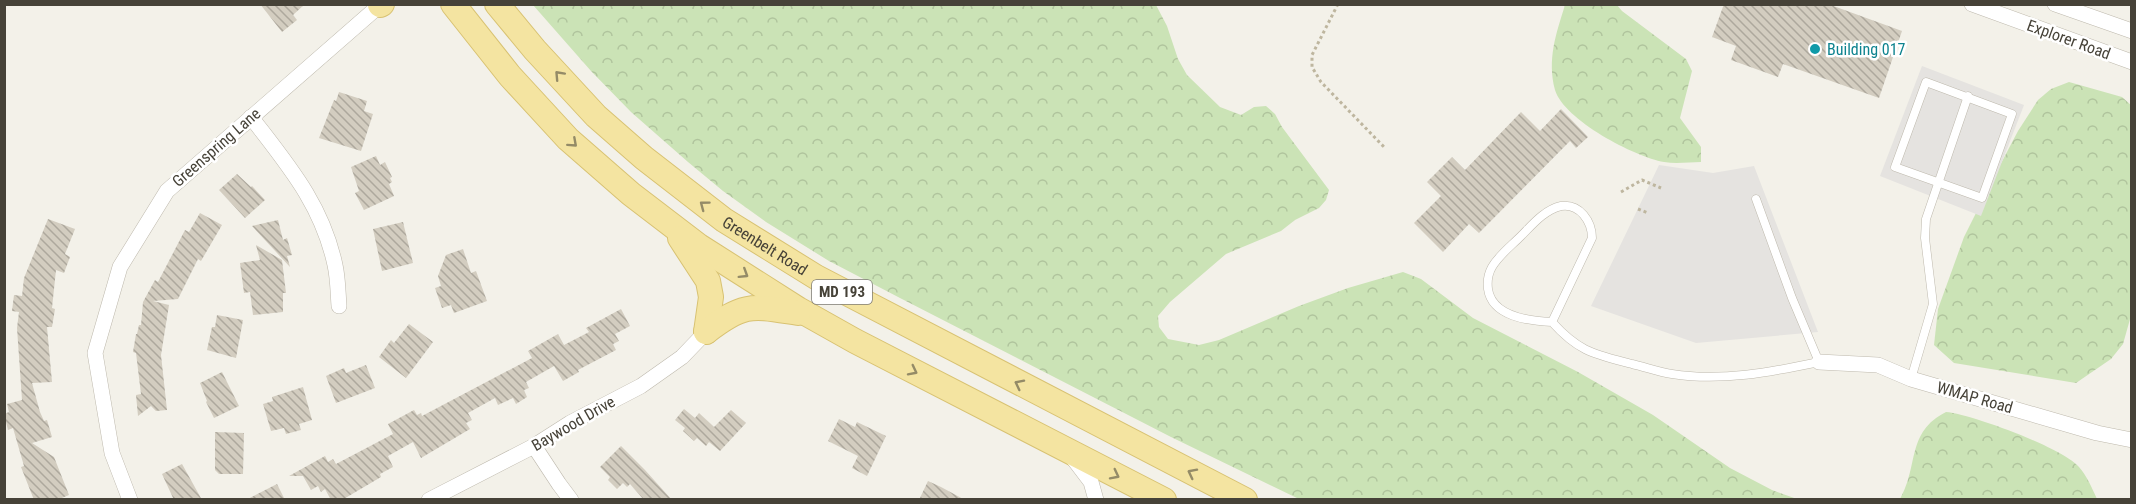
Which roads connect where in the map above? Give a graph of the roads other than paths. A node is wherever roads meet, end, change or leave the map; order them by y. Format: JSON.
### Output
{"nodes":[{"id":1,"x":435,"y":4,"type":"edge"},
{"id":2,"x":497,"y":4,"type":"edge"},
{"id":3,"x":2055,"y":4,"type":"edge"},
{"id":4,"x":381,"y":5,"type":"edge"},
{"id":5,"x":1976,"y":5,"type":"edge"},
{"id":6,"x":459,"y":13,"type":"edge"},
{"id":7,"x":2132,"y":31,"type":"edge"},
{"id":8,"x":2132,"y":62,"type":"edge"},
{"id":9,"x":1968,"y":96,"type":"junction"},
{"id":10,"x":251,"y":117,"type":"junction"},
{"id":11,"x":1938,"y":183,"type":"junction"},
{"id":12,"x":1756,"y":199,"type":"dead end"},
{"id":13,"x":672,"y":226,"type":"junction"},
{"id":14,"x":339,"y":306,"type":"dead end"},
{"id":15,"x":808,"y":314,"type":"junction"},
{"id":16,"x":1552,"y":322,"type":"junction"},
{"id":17,"x":706,"y":332,"type":"junction"},
{"id":18,"x":1819,"y":362,"type":"junction"},
{"id":19,"x":1911,"y":379,"type":"junction"},
{"id":20,"x":1049,"y":399,"type":"junction"},
{"id":21,"x":1033,"y":432,"type":"junction"},
{"id":22,"x":2132,"y":440,"type":"edge"},
{"id":23,"x":534,"y":446,"type":"junction"},
{"id":24,"x":1067,"y":450,"type":"junction"},
{"id":25,"x":130,"y":500,"type":"edge"},
{"id":26,"x":429,"y":500,"type":"edge"},
{"id":27,"x":571,"y":500,"type":"edge"},
{"id":28,"x":1096,"y":500,"type":"edge"},
{"id":29,"x":1164,"y":500,"type":"edge"},
{"id":30,"x":1245,"y":500,"type":"edge"}],
"edges":[{"from":1,"to":6,"type":"main road"},
{"from":20,"to":2,"type":"main road","name":"Greenbelt Road","number":"MD 193","one_way":true},
{"from":3,"to":7,"type":"street","name":"Explorer Road"},
{"from":4,"to":10,"type":"street","name":"Greenspring Lane"},
{"from":5,"to":8,"type":"street","name":"Explorer Road"},
{"from":6,"to":13,"type":"main road","number":"MD 193","one_way":true},
{"from":9,"to":11,"type":"lane"},
{"from":9,"to":11,"type":"lane"},
{"from":9,"to":11,"type":"lane"},
{"from":10,"to":14,"type":"street"},
{"from":10,"to":25,"type":"street","name":"Greenspring Lane"},
{"from":11,"to":19,"type":"lane"},
{"from":12,"to":18,"type":"lane"},
{"from":13,"to":15,"type":"main road","number":"MD 193","one_way":true},
{"from":13,"to":17,"type":"main road"},
{"from":15,"to":17,"type":"main road"},
{"from":15,"to":21,"type":"main road","number":"MD 193","one_way":true},
{"from":16,"to":16,"type":"lane"},
{"from":16,"to":18,"type":"lane"},
{"from":17,"to":23,"type":"street","name":"Baywood Drive"},
{"from":18,"to":19,"type":"street","name":"WMAP Road"},
{"from":19,"to":22,"type":"street","name":"WMAP Road"},
{"from":20,"to":21,"type":"main road"},
{"from":30,"to":20,"type":"main road","name":"Greenbelt Road","number":"MD 193","one_way":true},
{"from":21,"to":24,"type":"main road","number":"MD 193"},
{"from":23,"to":26,"type":"street","name":"Baywood Drive"},
{"from":23,"to":27,"type":"street"},
{"from":24,"to":28,"type":"street"},
{"from":24,"to":29,"type":"main road","number":"MD 193","one_way":true}]}
